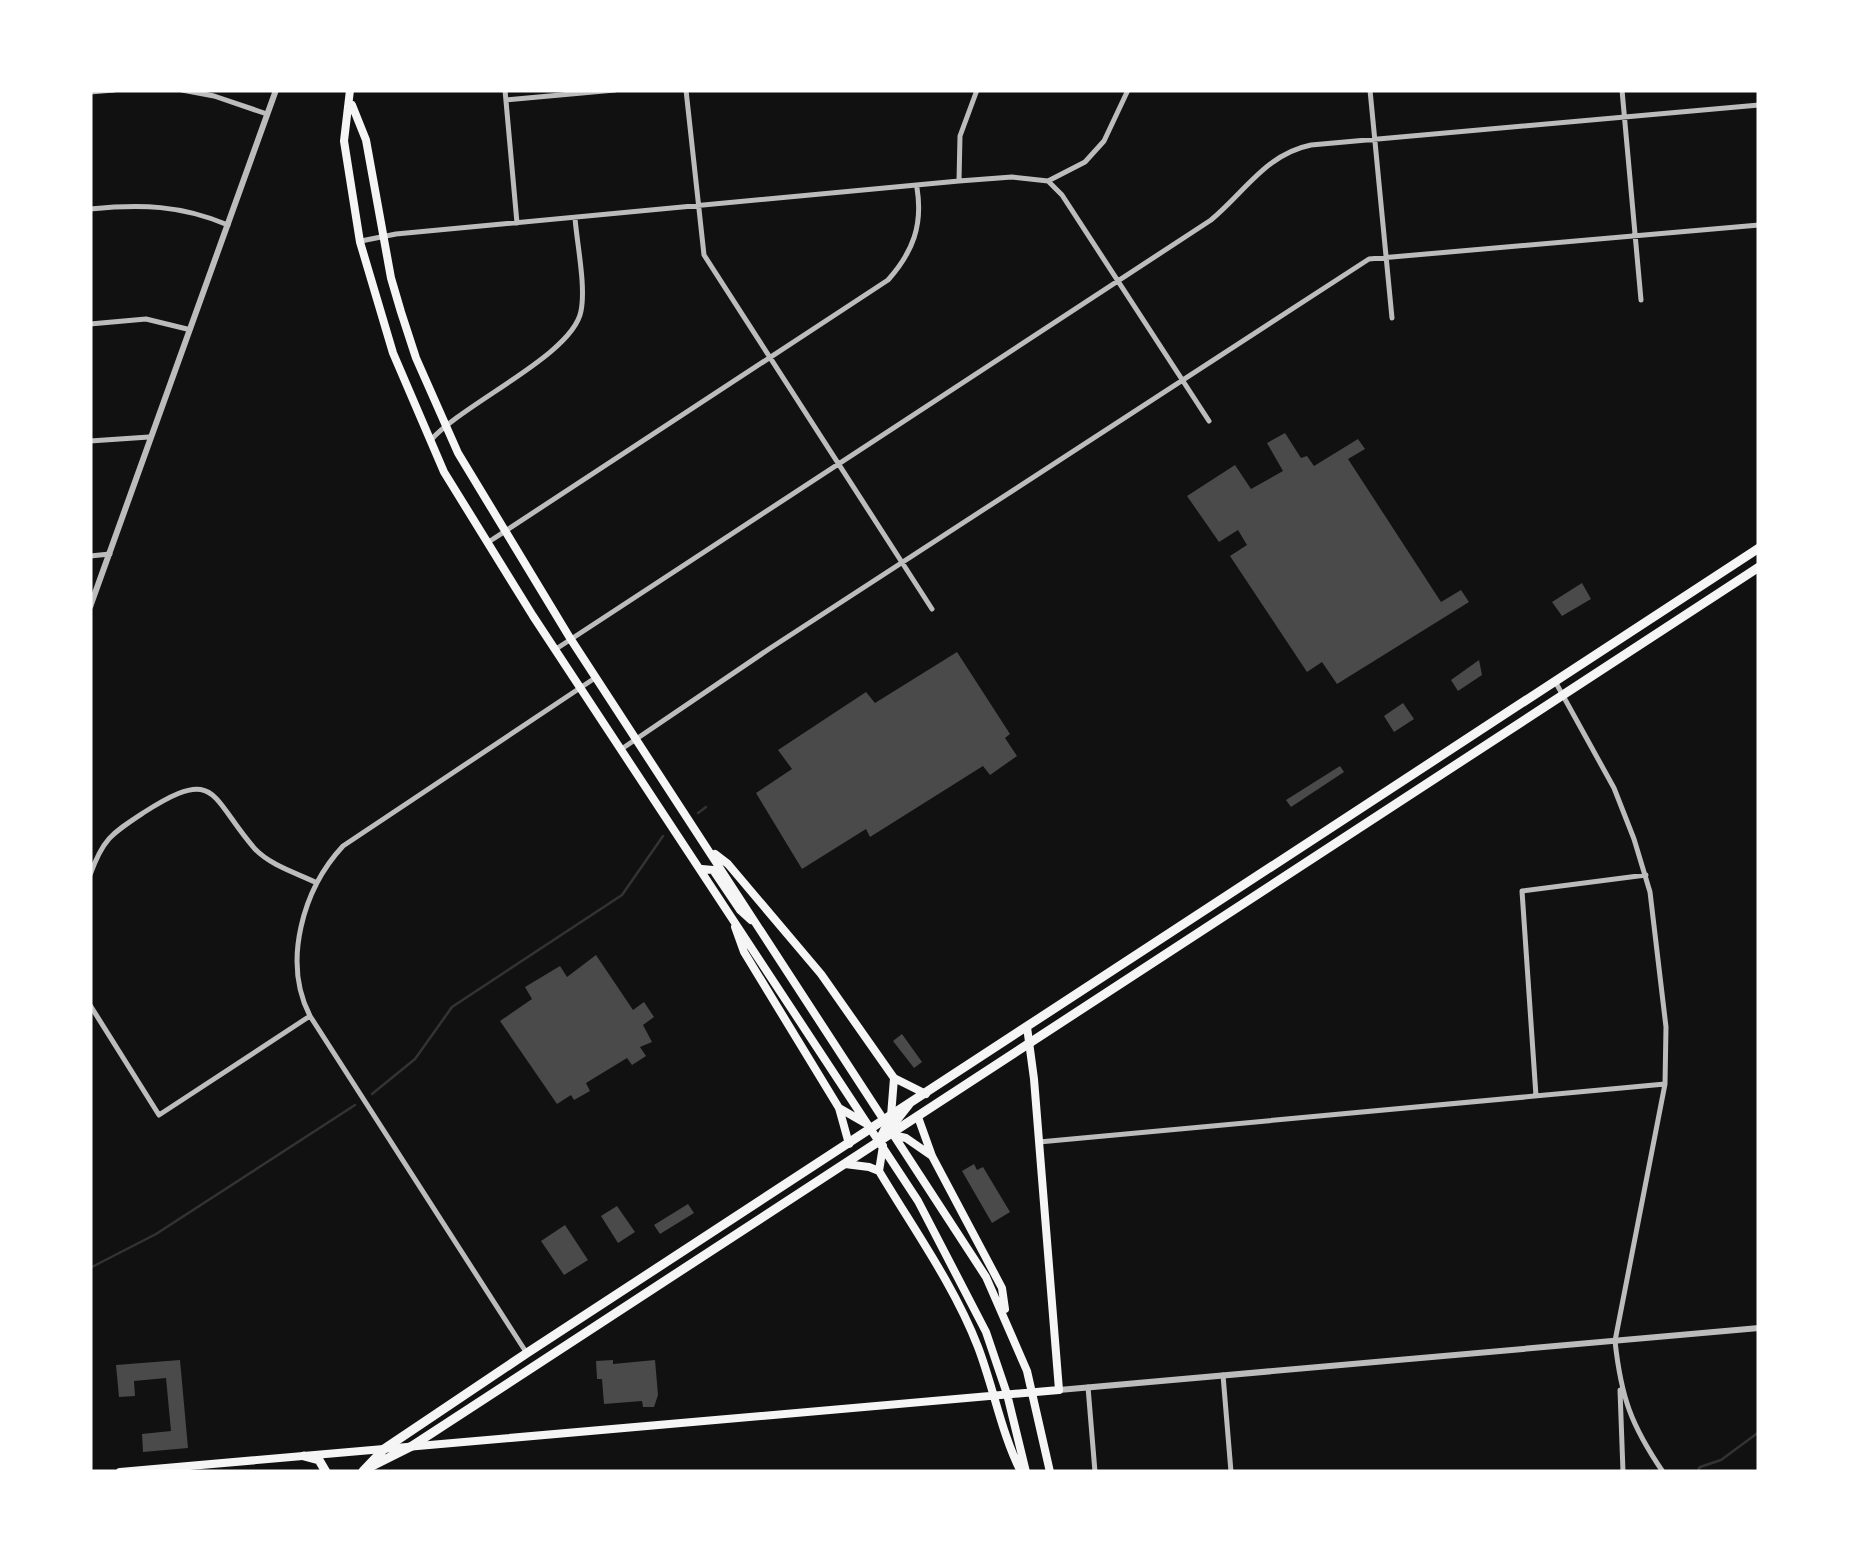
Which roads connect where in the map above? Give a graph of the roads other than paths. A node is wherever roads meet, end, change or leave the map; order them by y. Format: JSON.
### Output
{"nodes":[{"id":1,"x":114,"y":90,"type":"edge"},
{"id":2,"x":182,"y":90,"type":"edge"},
{"id":3,"x":276,"y":90,"type":"edge"},
{"id":4,"x":350,"y":90,"type":"edge"},
{"id":5,"x":505,"y":90,"type":"edge"},
{"id":6,"x":615,"y":90,"type":"edge"},
{"id":7,"x":686,"y":90,"type":"edge"},
{"id":8,"x":977,"y":90,"type":"edge"},
{"id":9,"x":1128,"y":90,"type":"edge"},
{"id":10,"x":1370,"y":90,"type":"edge"},
{"id":11,"x":1622,"y":90,"type":"edge"},
{"id":12,"x":90,"y":92,"type":"edge"},
{"id":13,"x":506,"y":100,"type":"junction"},
{"id":14,"x":350,"y":101,"type":"junction"},
{"id":15,"x":1759,"y":105,"type":"edge"},
{"id":16,"x":267,"y":114,"type":"junction"},
{"id":17,"x":1624,"y":117,"type":"junction"},
{"id":18,"x":1375,"y":139,"type":"junction"},
{"id":19,"x":1048,"y":181,"type":"junction"},
{"id":20,"x":960,"y":182,"type":"junction"},
{"id":21,"x":917,"y":188,"type":"junction"},
{"id":22,"x":696,"y":208,"type":"junction"},
{"id":23,"x":90,"y":209,"type":"edge"},
{"id":24,"x":575,"y":218,"type":"junction"},
{"id":25,"x":517,"y":223,"type":"junction"},
{"id":26,"x":228,"y":225,"type":"junction"},
{"id":27,"x":1759,"y":225,"type":"edge"},
{"id":28,"x":383,"y":237,"type":"junction"},
{"id":29,"x":1634,"y":237,"type":"junction"},
{"id":30,"x":360,"y":242,"type":"junction"},
{"id":31,"x":1386,"y":258,"type":"junction"},
{"id":32,"x":1116,"y":279,"type":"junction"},
{"id":33,"x":1641,"y":300,"type":"dead end"},
{"id":34,"x":1392,"y":318,"type":"dead end"},
{"id":35,"x":90,"y":324,"type":"edge"},
{"id":36,"x":187,"y":329,"type":"junction"},
{"id":37,"x":770,"y":358,"type":"junction"},
{"id":38,"x":1184,"y":382,"type":"junction"},
{"id":39,"x":1209,"y":421,"type":"dead end"},
{"id":40,"x":445,"y":423,"type":"junction"},
{"id":41,"x":149,"y":436,"type":"junction"},
{"id":42,"x":90,"y":441,"type":"edge"},
{"id":43,"x":430,"y":441,"type":"junction"},
{"id":44,"x":837,"y":463,"type":"junction"},
{"id":45,"x":503,"y":531,"type":"junction"},
{"id":46,"x":487,"y":542,"type":"junction"},
{"id":47,"x":1759,"y":548,"type":"edge"},
{"id":48,"x":110,"y":554,"type":"junction"},
{"id":49,"x":90,"y":556,"type":"edge"},
{"id":50,"x":904,"y":562,"type":"junction"},
{"id":51,"x":1759,"y":567,"type":"edge"},
{"id":52,"x":90,"y":607,"type":"edge"},
{"id":53,"x":932,"y":609,"type":"dead end"},
{"id":54,"x":570,"y":638,"type":"junction"},
{"id":55,"x":556,"y":649,"type":"junction"},
{"id":56,"x":596,"y":678,"type":"junction"},
{"id":57,"x":1554,"y":681,"type":"junction"},
{"id":58,"x":581,"y":686,"type":"junction"},
{"id":59,"x":1563,"y":696,"type":"junction"},
{"id":60,"x":636,"y":738,"type":"junction"},
{"id":61,"x":623,"y":748,"type":"junction"},
{"id":62,"x":708,"y":848,"type":"junction"},
{"id":63,"x":702,"y":870,"type":"junction"},
{"id":64,"x":90,"y":875,"type":"edge"},
{"id":65,"x":1646,"y":875,"type":"junction"},
{"id":66,"x":316,"y":882,"type":"junction"},
{"id":67,"x":730,"y":913,"type":"junction"},
{"id":68,"x":762,"y":930,"type":"junction"},
{"id":69,"x":90,"y":1005,"type":"edge"},
{"id":70,"x":310,"y":1016,"type":"junction"},
{"id":71,"x":1026,"y":1027,"type":"junction"},
{"id":72,"x":1031,"y":1044,"type":"junction"},
{"id":73,"x":894,"y":1078,"type":"junction"},
{"id":74,"x":1666,"y":1084,"type":"junction"},
{"id":75,"x":926,"y":1094,"type":"junction"},
{"id":76,"x":1536,"y":1096,"type":"junction"},
{"id":77,"x":839,"y":1108,"type":"junction"},
{"id":78,"x":918,"y":1117,"type":"junction"},
{"id":79,"x":886,"y":1131,"type":"junction"},
{"id":80,"x":1039,"y":1142,"type":"junction"},
{"id":81,"x":849,"y":1144,"type":"junction"},
{"id":82,"x":932,"y":1156,"type":"junction"},
{"id":83,"x":845,"y":1164,"type":"junction"},
{"id":84,"x":813,"y":1168,"type":"junction"},
{"id":85,"x":878,"y":1172,"type":"junction"},
{"id":86,"x":768,"y":1214,"type":"junction"},
{"id":87,"x":1006,"y":1318,"type":"junction"},
{"id":88,"x":1759,"y":1328,"type":"edge"},
{"id":89,"x":1615,"y":1341,"type":"junction"},
{"id":90,"x":527,"y":1354,"type":"junction"},
{"id":91,"x":1223,"y":1376,"type":"junction"},
{"id":92,"x":1620,"y":1382,"type":"junction"},
{"id":93,"x":1088,"y":1387,"type":"junction"},
{"id":94,"x":1059,"y":1390,"type":"junction"},
{"id":95,"x":1033,"y":1392,"type":"junction"},
{"id":96,"x":1007,"y":1394,"type":"junction"},
{"id":97,"x":992,"y":1396,"type":"junction"},
{"id":98,"x":412,"y":1446,"type":"junction"},
{"id":99,"x":384,"y":1448,"type":"junction"},
{"id":100,"x":304,"y":1456,"type":"junction"},
{"id":101,"x":362,"y":1471,"type":"edge"},
{"id":102,"x":120,"y":1472,"type":"edge"},
{"id":103,"x":326,"y":1472,"type":"edge"},
{"id":104,"x":1024,"y":1472,"type":"edge"},
{"id":105,"x":1050,"y":1472,"type":"edge"},
{"id":106,"x":1095,"y":1472,"type":"edge"},
{"id":107,"x":1230,"y":1472,"type":"edge"},
{"id":108,"x":1623,"y":1472,"type":"edge"},
{"id":109,"x":1663,"y":1472,"type":"edge"}],
"edges":[{"from":1,"to":12,"type":"street"},
{"from":2,"to":16,"type":"street"},
{"from":3,"to":16,"type":"street"},
{"from":4,"to":14,"type":"main road"},
{"from":5,"to":13,"type":"street"},
{"from":6,"to":13,"type":"street"},
{"from":7,"to":22,"type":"street"},
{"from":8,"to":20,"type":"street"},
{"from":9,"to":19,"type":"street"},
{"from":10,"to":18,"type":"street"},
{"from":11,"to":17,"type":"street"},
{"from":13,"to":25,"type":"street"},
{"from":14,"to":28,"type":"main road"},
{"from":14,"to":30,"type":"main road"},
{"from":15,"to":17,"type":"street"},
{"from":16,"to":26,"type":"street"},
{"from":17,"to":18,"type":"street"},
{"from":17,"to":29,"type":"street"},
{"from":18,"to":31,"type":"street"},
{"from":18,"to":32,"type":"street"},
{"from":19,"to":20,"type":"street"},
{"from":19,"to":32,"type":"street"},
{"from":20,"to":21,"type":"street"},
{"from":21,"to":22,"type":"street"},
{"from":21,"to":37,"type":"street"},
{"from":22,"to":24,"type":"street"},
{"from":22,"to":37,"type":"street"},
{"from":23,"to":26,"type":"street"},
{"from":24,"to":25,"type":"street"},
{"from":24,"to":40,"type":"street"},
{"from":25,"to":28,"type":"street"},
{"from":26,"to":36,"type":"street"},
{"from":27,"to":29,"type":"street"},
{"from":28,"to":30,"type":"street"},
{"from":28,"to":40,"type":"main road"},
{"from":29,"to":31,"type":"street"},
{"from":29,"to":33,"type":"street"},
{"from":30,"to":43,"type":"main road"},
{"from":31,"to":34,"type":"street"},
{"from":31,"to":38,"type":"street"},
{"from":32,"to":38,"type":"street"},
{"from":32,"to":44,"type":"street"},
{"from":35,"to":36,"type":"street"},
{"from":36,"to":41,"type":"street"},
{"from":37,"to":44,"type":"street"},
{"from":37,"to":45,"type":"street"},
{"from":38,"to":39,"type":"street"},
{"from":38,"to":50,"type":"street"},
{"from":40,"to":43,"type":"street"},
{"from":40,"to":45,"type":"main road"},
{"from":41,"to":42,"type":"street"},
{"from":41,"to":48,"type":"street"},
{"from":43,"to":46,"type":"main road"},
{"from":44,"to":50,"type":"street"},
{"from":44,"to":54,"type":"street"},
{"from":45,"to":46,"type":"street"},
{"from":45,"to":54,"type":"main road"},
{"from":46,"to":55,"type":"main road"},
{"from":47,"to":57,"type":"main road"},
{"from":48,"to":49,"type":"street"},
{"from":48,"to":52,"type":"street"},
{"from":50,"to":53,"type":"street"},
{"from":50,"to":60,"type":"street"},
{"from":51,"to":59,"type":"main road"},
{"from":54,"to":55,"type":"street"},
{"from":54,"to":56,"type":"main road"},
{"from":55,"to":58,"type":"main road"},
{"from":56,"to":58,"type":"street"},
{"from":56,"to":60,"type":"main road"},
{"from":57,"to":59,"type":"street"},
{"from":57,"to":71,"type":"main road"},
{"from":58,"to":61,"type":"main road"},
{"from":58,"to":66,"type":"street"},
{"from":59,"to":65,"type":"street"},
{"from":59,"to":72,"type":"main road"},
{"from":60,"to":61,"type":"street"},
{"from":60,"to":62,"type":"main road"},
{"from":61,"to":63,"type":"main road"},
{"from":62,"to":68,"type":"main road"},
{"from":62,"to":73,"type":"main road"},
{"from":63,"to":67,"type":"main road"},
{"from":63,"to":68,"type":"main road"},
{"from":64,"to":66,"type":"street"},
{"from":65,"to":74,"type":"street"},
{"from":65,"to":76,"type":"street"},
{"from":66,"to":70,"type":"street"},
{"from":67,"to":77,"type":"main road"},
{"from":67,"to":96,"type":"main road"},
{"from":68,"to":87,"type":"main road"},
{"from":69,"to":70,"type":"street"},
{"from":70,"to":90,"type":"street"},
{"from":71,"to":72,"type":"main road"},
{"from":71,"to":75,"type":"main road"},
{"from":72,"to":78,"type":"main road"},
{"from":72,"to":80,"type":"main road"},
{"from":73,"to":75,"type":"main road"},
{"from":73,"to":79,"type":"main road"},
{"from":74,"to":76,"type":"street"},
{"from":74,"to":89,"type":"street"},
{"from":75,"to":79,"type":"main road"},
{"from":76,"to":80,"type":"street"},
{"from":77,"to":79,"type":"main road"},
{"from":77,"to":81,"type":"main road"},
{"from":78,"to":79,"type":"main road"},
{"from":78,"to":82,"type":"main road"},
{"from":79,"to":81,"type":"main road"},
{"from":79,"to":82,"type":"main road"},
{"from":79,"to":83,"type":"main road"},
{"from":79,"to":85,"type":"main road"},
{"from":80,"to":94,"type":"main road"},
{"from":81,"to":84,"type":"main road"},
{"from":82,"to":87,"type":"main road"},
{"from":83,"to":85,"type":"main road"},
{"from":83,"to":86,"type":"main road"},
{"from":84,"to":86,"type":"main road"},
{"from":84,"to":90,"type":"main road"},
{"from":85,"to":97,"type":"main road"},
{"from":86,"to":98,"type":"main road"},
{"from":87,"to":95,"type":"main road"},
{"from":88,"to":89,"type":"street"},
{"from":89,"to":91,"type":"street"},
{"from":89,"to":92,"type":"street"},
{"from":90,"to":99,"type":"main road"},
{"from":91,"to":93,"type":"street"},
{"from":91,"to":107,"type":"street"},
{"from":92,"to":108,"type":"street"},
{"from":92,"to":109,"type":"street"},
{"from":93,"to":94,"type":"street"},
{"from":93,"to":106,"type":"street"},
{"from":94,"to":95,"type":"main road"},
{"from":95,"to":96,"type":"main road"},
{"from":95,"to":105,"type":"main road"},
{"from":96,"to":97,"type":"main road"},
{"from":96,"to":104,"type":"main road"},
{"from":97,"to":98,"type":"main road"},
{"from":97,"to":104,"type":"main road"},
{"from":98,"to":99,"type":"main road"},
{"from":98,"to":101,"type":"main road"},
{"from":99,"to":100,"type":"main road"},
{"from":99,"to":101,"type":"main road"},
{"from":100,"to":102,"type":"main road"},
{"from":100,"to":103,"type":"main road"}]}
